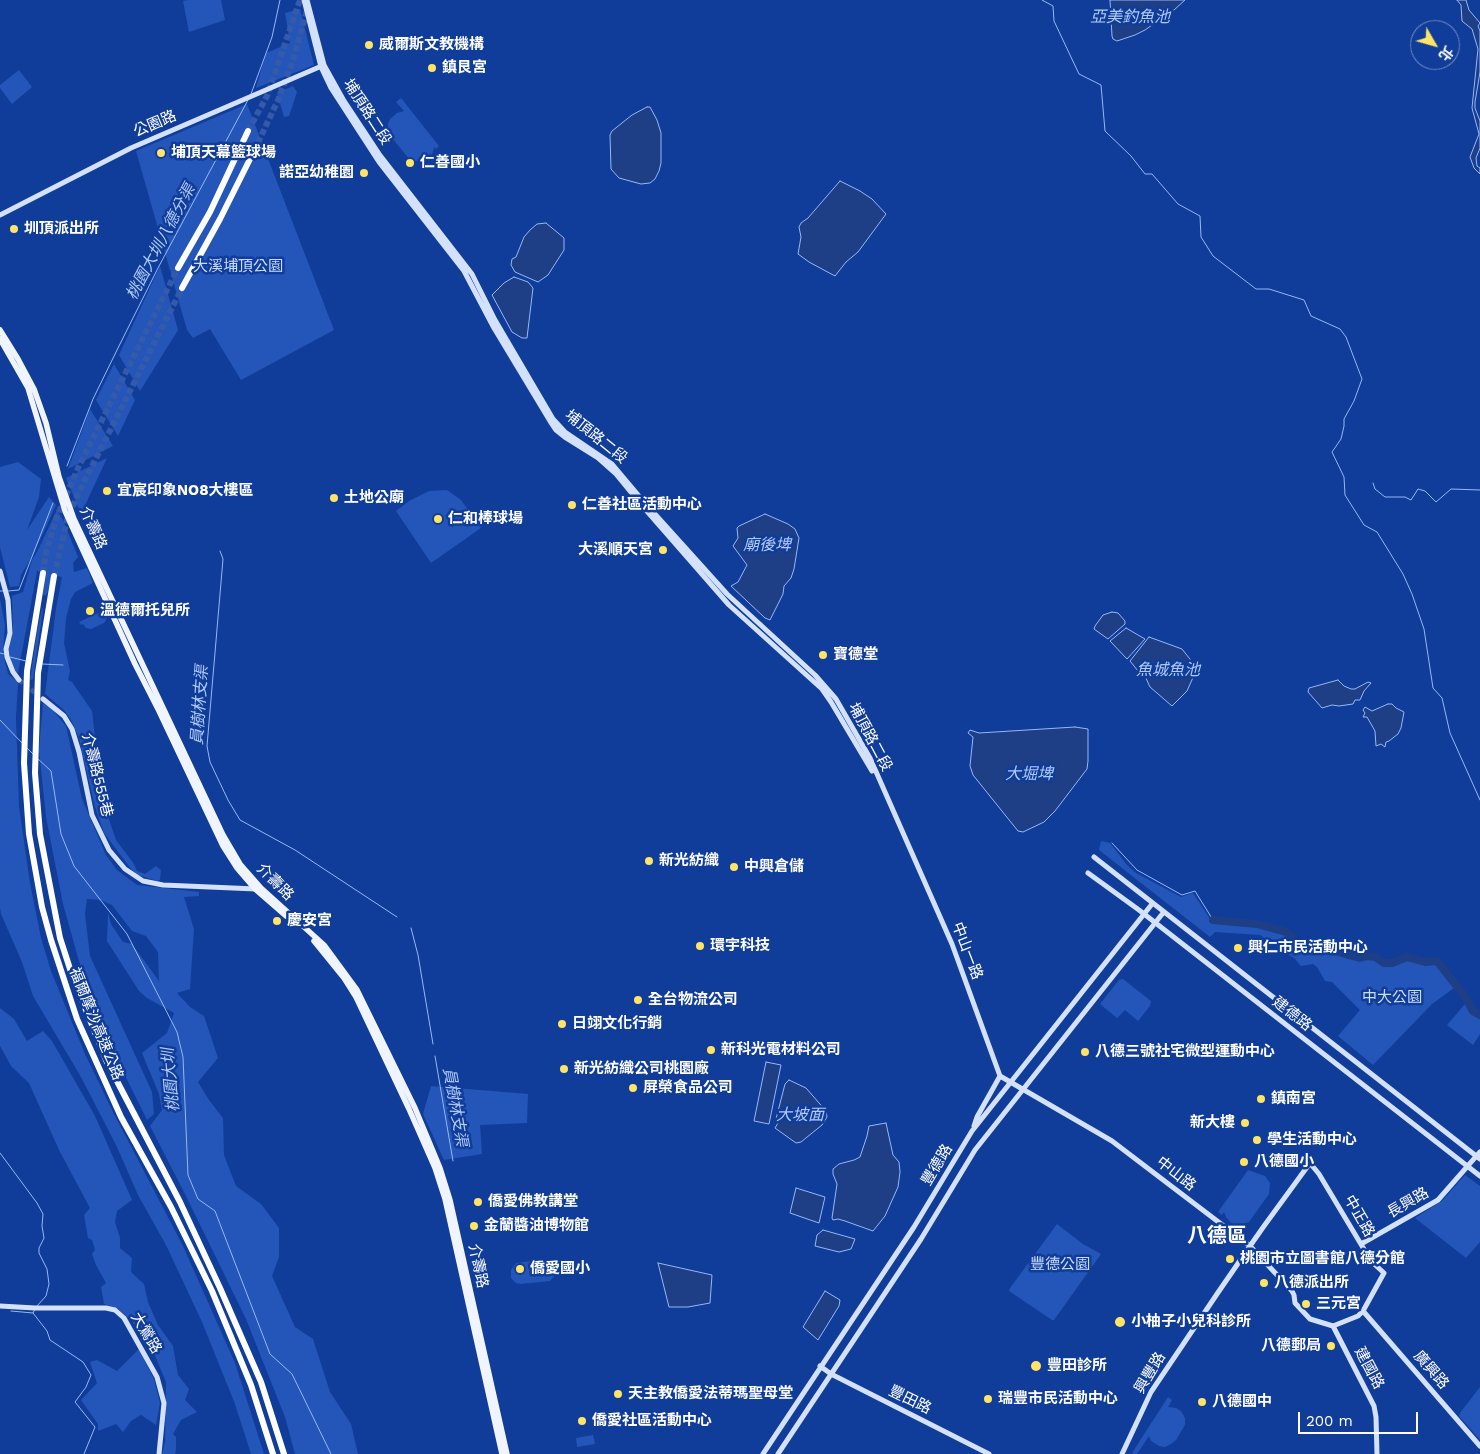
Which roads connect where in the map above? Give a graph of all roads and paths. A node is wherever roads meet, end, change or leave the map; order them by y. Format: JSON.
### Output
{"nodes":[{"id":1,"x":306,"y":0,"type":"edge"},
{"id":2,"x":323,"y":66,"type":"junction"},
{"id":3,"x":248,"y":131,"type":"tunnel mouth"},
{"id":4,"x":254,"y":151,"type":"tunnel mouth"},
{"id":5,"x":0,"y":215,"type":"edge"},
{"id":6,"x":178,"y":268,"type":"tunnel mouth"},
{"id":7,"x":182,"y":288,"type":"tunnel mouth"},
{"id":8,"x":0,"y":330,"type":"edge"},
{"id":9,"x":0,"y":339,"type":"edge"},
{"id":10,"x":0,"y":571,"type":"edge"},
{"id":11,"x":43,"y":573,"type":"tunnel mouth"},
{"id":12,"x":54,"y":576,"type":"tunnel mouth"},
{"id":13,"x":38,"y":599,"type":"junction"},
{"id":14,"x":49,"y":602,"type":"junction"},
{"id":15,"x":19,"y":680,"type":"tunnel mouth"},
{"id":16,"x":43,"y":699,"type":"tunnel mouth"},
{"id":17,"x":893,"y":813,"type":"joint"},
{"id":18,"x":1094,"y":857,"type":"dead end"},
{"id":19,"x":1088,"y":873,"type":"dead end"},
{"id":20,"x":258,"y":888,"type":"junction"},
{"id":21,"x":1152,"y":904,"type":"junction"},
{"id":22,"x":1164,"y":913,"type":"junction"},
{"id":23,"x":1144,"y":914,"type":"junction"},
{"id":24,"x":1155,"y":923,"type":"junction"},
{"id":25,"x":1000,"y":1076,"type":"junction"},
{"id":26,"x":1010,"y":1082,"type":"junction"},
{"id":27,"x":1022,"y":1089,"type":"junction"},
{"id":28,"x":972,"y":1131,"type":"junction"},
{"id":29,"x":1479,"y":1156,"type":"edge"},
{"id":30,"x":1310,"y":1163,"type":"joint"},
{"id":31,"x":1468,"y":1166,"type":"junction"},
{"id":32,"x":1480,"y":1176,"type":"edge"},
{"id":33,"x":1361,"y":1244,"type":"junction"},
{"id":34,"x":1250,"y":1246,"type":"junction"},
{"id":35,"x":0,"y":1306,"type":"edge"},
{"id":36,"x":1363,"y":1310,"type":"junction"},
{"id":37,"x":1332,"y":1326,"type":"junction"},
{"id":38,"x":820,"y":1366,"type":"junction"},
{"id":39,"x":831,"y":1374,"type":"junction"},
{"id":40,"x":1480,"y":1446,"type":"edge"},
{"id":41,"x":272,"y":1453,"type":"edge"},
{"id":42,"x":283,"y":1453,"type":"edge"},
{"id":43,"x":159,"y":1454,"type":"edge"},
{"id":44,"x":502,"y":1454,"type":"edge"},
{"id":45,"x":507,"y":1454,"type":"edge"},
{"id":46,"x":763,"y":1454,"type":"edge"},
{"id":47,"x":778,"y":1454,"type":"edge"},
{"id":48,"x":989,"y":1454,"type":"edge"},
{"id":49,"x":1122,"y":1454,"type":"edge"},
{"id":50,"x":1377,"y":1454,"type":"edge"}],
"edges":[{"from":1,"to":2,"type":"street","name":"埔頂路二段"},
{"from":2,"to":5,"type":"street","name":"公園路"},
{"from":2,"to":17,"type":"street","name":"埔頂路二段"},
{"from":3,"to":6,"type":"highway"},
{"from":4,"to":7,"type":"highway"},
{"from":8,"to":20,"type":"main road","name":"介壽路"},
{"from":9,"to":20,"type":"main road","name":"介壽路"},
{"from":10,"to":15,"type":"street"},
{"from":11,"to":13,"type":"highway","name":"福爾摩沙高速公路"},
{"from":12,"to":14,"type":"highway","name":"福爾摩沙高速公路"},
{"from":13,"to":14,"type":"highway"},
{"from":13,"to":41,"type":"highway","name":"福爾摩沙高速公路"},
{"from":14,"to":42,"type":"highway","name":"福爾摩沙高速公路"},
{"from":16,"to":20,"type":"street","name":"介壽路555巷"},
{"from":17,"to":25,"type":"street","name":"中山一路"},
{"from":18,"to":21,"type":"street","name":"建德路"},
{"from":19,"to":23,"type":"street","name":"建德路"},
{"from":20,"to":44,"type":"main road","name":"介壽路"},
{"from":20,"to":45,"type":"main road","name":"介壽路"},
{"from":21,"to":22,"type":"street","name":"建德路"},
{"from":21,"to":23,"type":"street","name":"豐德路"},
{"from":22,"to":24,"type":"street","name":"豐德路"},
{"from":22,"to":29,"type":"street","name":"建德路"},
{"from":23,"to":24,"type":"street","name":"建德路"},
{"from":23,"to":26,"type":"street","name":"豐德路"},
{"from":24,"to":27,"type":"street","name":"豐德路"},
{"from":24,"to":31,"type":"street","name":"建德路"},
{"from":25,"to":26,"type":"street"},
{"from":25,"to":28,"type":"street"},
{"from":26,"to":27,"type":"street"},
{"from":26,"to":28,"type":"street","name":"豐德路"},
{"from":27,"to":34,"type":"street","name":"中山路"},
{"from":27,"to":39,"type":"street","name":"豐德路"},
{"from":28,"to":38,"type":"street","name":"豐德路"},
{"from":29,"to":31,"type":"street","name":"長興路"},
{"from":30,"to":33,"type":"street","name":"中正路"},
{"from":30,"to":34,"type":"street","name":"興豐路"},
{"from":31,"to":32,"type":"street","name":"建德路"},
{"from":31,"to":33,"type":"street","name":"長興路"},
{"from":33,"to":36,"type":"street","name":"中正路"},
{"from":34,"to":37,"type":"street","name":"中山路"},
{"from":34,"to":49,"type":"street","name":"興豐路"},
{"from":35,"to":43,"type":"street","name":"大鶯路"},
{"from":36,"to":37,"type":"street"},
{"from":36,"to":40,"type":"street","name":"廣興路"},
{"from":37,"to":50,"type":"street","name":"建國路"},
{"from":38,"to":39,"type":"street","name":"豐田路"},
{"from":38,"to":46,"type":"street","name":"豐德路"},
{"from":39,"to":47,"type":"street","name":"豐德路"},
{"from":39,"to":48,"type":"street","name":"豐田路"}]}
